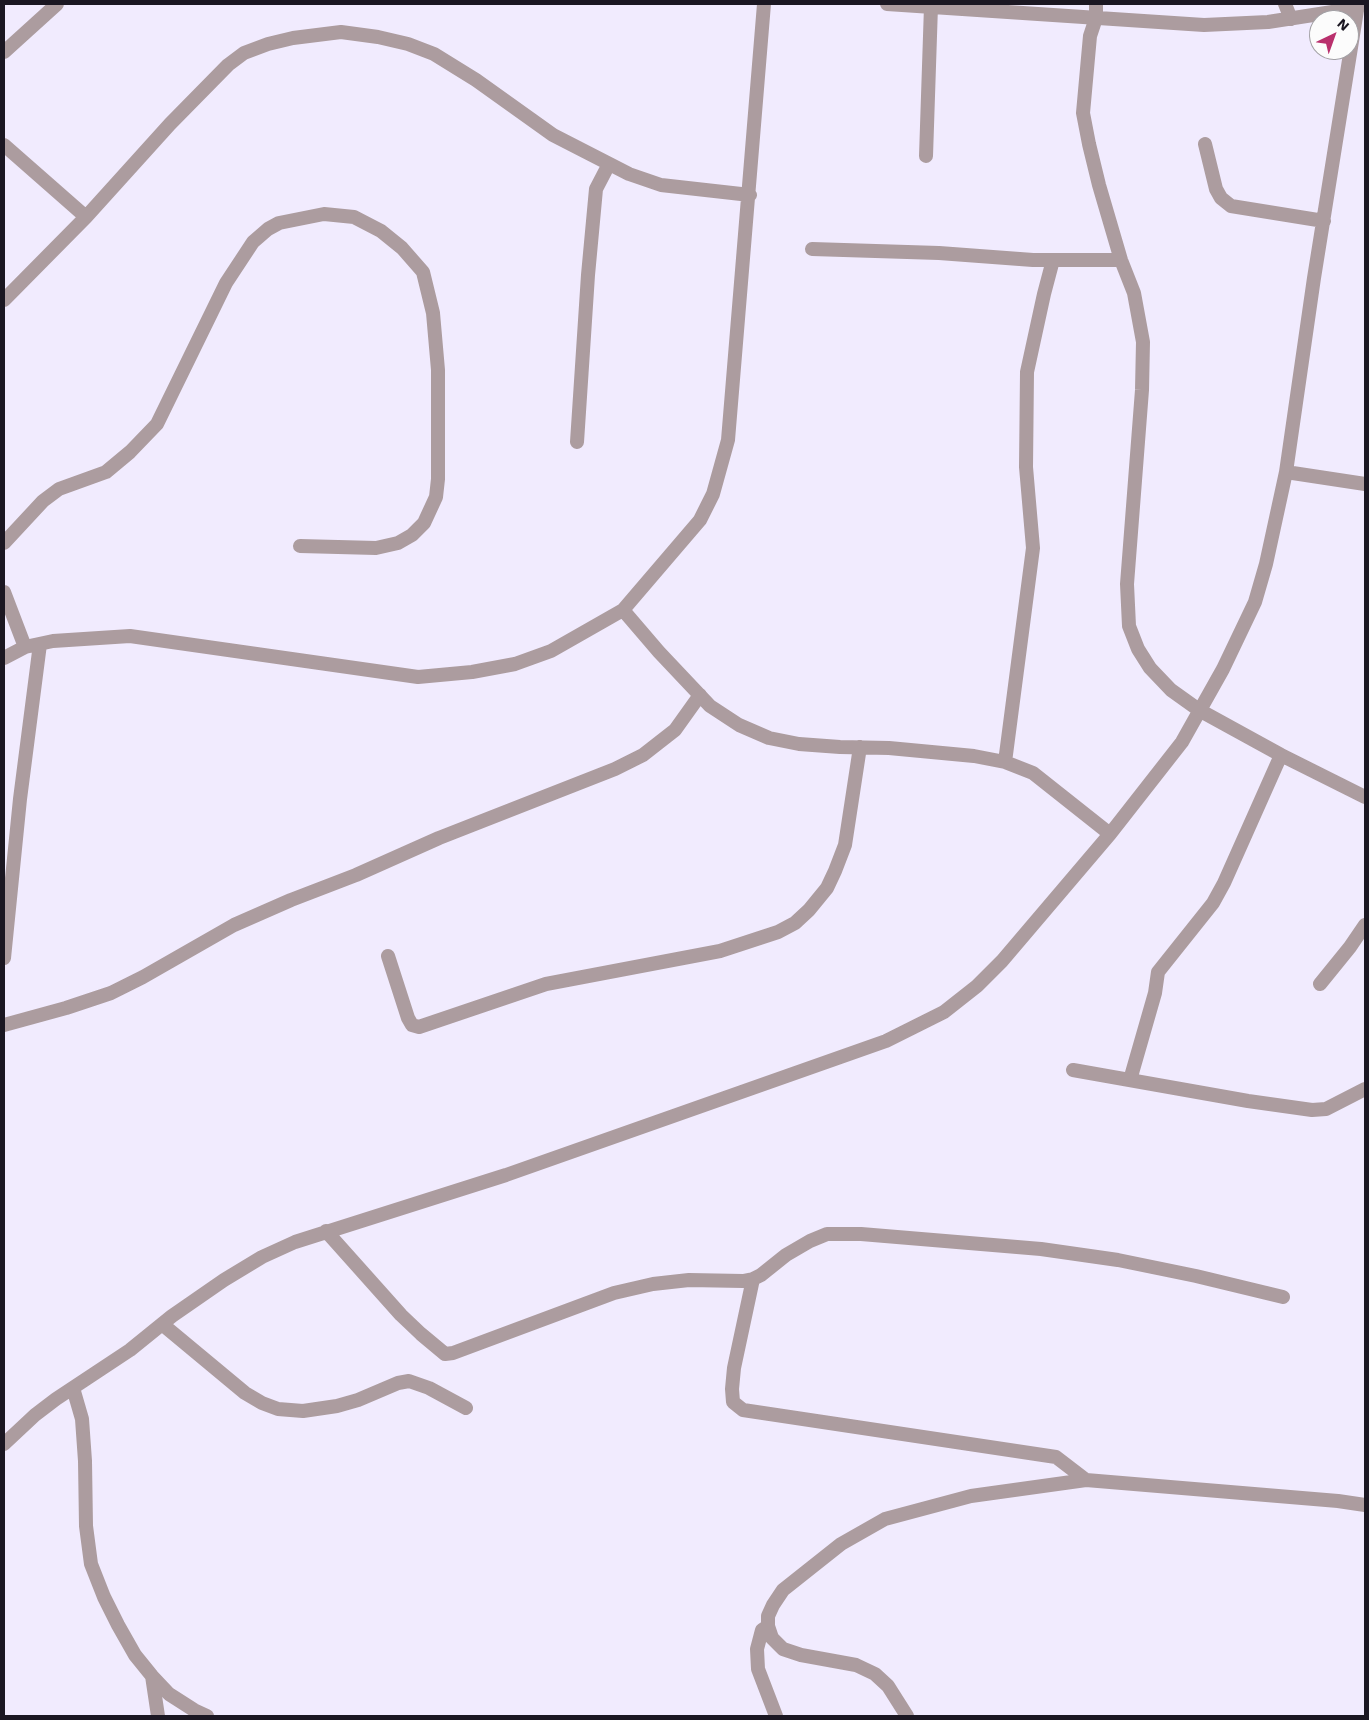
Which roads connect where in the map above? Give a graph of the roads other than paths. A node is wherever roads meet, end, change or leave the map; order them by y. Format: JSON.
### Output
{"nodes":[{"id":1,"x":57,"y":4,"type":"edge"},
{"id":2,"x":764,"y":4,"type":"edge"},
{"id":3,"x":887,"y":4,"type":"edge"},
{"id":4,"x":1096,"y":4,"type":"edge"},
{"id":5,"x":1285,"y":4,"type":"edge"},
{"id":6,"x":937,"y":5,"type":"edge"},
{"id":7,"x":1358,"y":6,"type":"edge"},
{"id":8,"x":1096,"y":18,"type":"junction"},
{"id":9,"x":1291,"y":19,"type":"junction"},
{"id":10,"x":4,"y":52,"type":"edge"},
{"id":11,"x":1205,"y":144,"type":"dead end"},
{"id":12,"x":4,"y":145,"type":"edge"},
{"id":13,"x":926,"y":156,"type":"dead end"},
{"id":14,"x":609,"y":164,"type":"junction"},
{"id":15,"x":750,"y":195,"type":"junction"},
{"id":16,"x":86,"y":217,"type":"junction"},
{"id":17,"x":1324,"y":221,"type":"junction"},
{"id":18,"x":812,"y":249,"type":"dead end"},
{"id":19,"x":1054,"y":260,"type":"junction"},
{"id":20,"x":1121,"y":260,"type":"junction"},
{"id":21,"x":4,"y":300,"type":"edge"},
{"id":22,"x":577,"y":442,"type":"dead end"},
{"id":23,"x":1286,"y":472,"type":"junction"},
{"id":24,"x":1365,"y":484,"type":"edge"},
{"id":25,"x":4,"y":543,"type":"edge"},
{"id":26,"x":300,"y":546,"type":"dead end"},
{"id":27,"x":4,"y":592,"type":"edge"},
{"id":28,"x":623,"y":610,"type":"junction"},
{"id":29,"x":40,"y":644,"type":"junction"},
{"id":30,"x":26,"y":647,"type":"junction"},
{"id":31,"x":4,"y":658,"type":"edge"},
{"id":32,"x":700,"y":696,"type":"junction"},
{"id":33,"x":1199,"y":710,"type":"junction"},
{"id":34,"x":860,"y":747,"type":"junction"},
{"id":35,"x":1281,"y":756,"type":"junction"},
{"id":36,"x":1005,"y":762,"type":"junction"},
{"id":37,"x":1365,"y":798,"type":"edge"},
{"id":38,"x":1110,"y":834,"type":"junction"},
{"id":39,"x":1365,"y":925,"type":"edge"},
{"id":40,"x":388,"y":956,"type":"dead end"},
{"id":41,"x":4,"y":958,"type":"edge"},
{"id":42,"x":1320,"y":984,"type":"dead end"},
{"id":43,"x":4,"y":1025,"type":"edge"},
{"id":44,"x":1073,"y":1070,"type":"dead end"},
{"id":45,"x":1130,"y":1080,"type":"junction"},
{"id":46,"x":1365,"y":1089,"type":"edge"},
{"id":47,"x":326,"y":1231,"type":"junction"},
{"id":48,"x":753,"y":1279,"type":"junction"},
{"id":49,"x":1284,"y":1297,"type":"dead end"},
{"id":50,"x":162,"y":1324,"type":"junction"},
{"id":51,"x":73,"y":1388,"type":"junction"},
{"id":52,"x":466,"y":1408,"type":"dead end"},
{"id":53,"x":4,"y":1444,"type":"edge"},
{"id":54,"x":1086,"y":1480,"type":"junction"},
{"id":55,"x":1365,"y":1505,"type":"edge"},
{"id":56,"x":768,"y":1626,"type":"junction"},
{"id":57,"x":152,"y":1676,"type":"junction"},
{"id":58,"x":158,"y":1716,"type":"edge"},
{"id":59,"x":208,"y":1716,"type":"edge"},
{"id":60,"x":776,"y":1716,"type":"edge"},
{"id":61,"x":907,"y":1716,"type":"edge"}],
"edges":[{"from":1,"to":10,"type":"street"},
{"from":2,"to":15,"type":"street"},
{"from":3,"to":6,"type":"street"},
{"from":4,"to":8,"type":"street"},
{"from":5,"to":9,"type":"street"},
{"from":6,"to":8,"type":"street"},
{"from":6,"to":13,"type":"street"},
{"from":7,"to":9,"type":"street"},
{"from":7,"to":17,"type":"street"},
{"from":8,"to":9,"type":"street"},
{"from":8,"to":20,"type":"street"},
{"from":11,"to":17,"type":"street"},
{"from":12,"to":16,"type":"street"},
{"from":14,"to":15,"type":"street"},
{"from":14,"to":16,"type":"street"},
{"from":14,"to":22,"type":"street"},
{"from":15,"to":28,"type":"street"},
{"from":16,"to":21,"type":"street"},
{"from":17,"to":23,"type":"street"},
{"from":18,"to":19,"type":"street"},
{"from":19,"to":20,"type":"street"},
{"from":19,"to":36,"type":"street"},
{"from":20,"to":33,"type":"street"},
{"from":23,"to":24,"type":"street"},
{"from":23,"to":33,"type":"street"},
{"from":25,"to":26,"type":"street"},
{"from":27,"to":30,"type":"street"},
{"from":28,"to":29,"type":"street"},
{"from":28,"to":32,"type":"street"},
{"from":29,"to":30,"type":"street"},
{"from":29,"to":41,"type":"street"},
{"from":30,"to":31,"type":"street"},
{"from":32,"to":34,"type":"street"},
{"from":32,"to":43,"type":"street"},
{"from":33,"to":35,"type":"street"},
{"from":33,"to":38,"type":"street"},
{"from":34,"to":36,"type":"street"},
{"from":34,"to":40,"type":"street"},
{"from":35,"to":37,"type":"street"},
{"from":35,"to":45,"type":"street"},
{"from":36,"to":38,"type":"street"},
{"from":38,"to":47,"type":"street"},
{"from":39,"to":42,"type":"street"},
{"from":44,"to":45,"type":"street"},
{"from":45,"to":46,"type":"street"},
{"from":47,"to":48,"type":"street"},
{"from":47,"to":50,"type":"street"},
{"from":48,"to":49,"type":"street"},
{"from":48,"to":54,"type":"street"},
{"from":50,"to":51,"type":"street"},
{"from":50,"to":52,"type":"street"},
{"from":51,"to":53,"type":"street"},
{"from":51,"to":57,"type":"street"},
{"from":54,"to":55,"type":"street"},
{"from":54,"to":56,"type":"street"},
{"from":56,"to":60,"type":"street"},
{"from":56,"to":61,"type":"street"},
{"from":57,"to":58,"type":"street"},
{"from":57,"to":59,"type":"street"}]}
